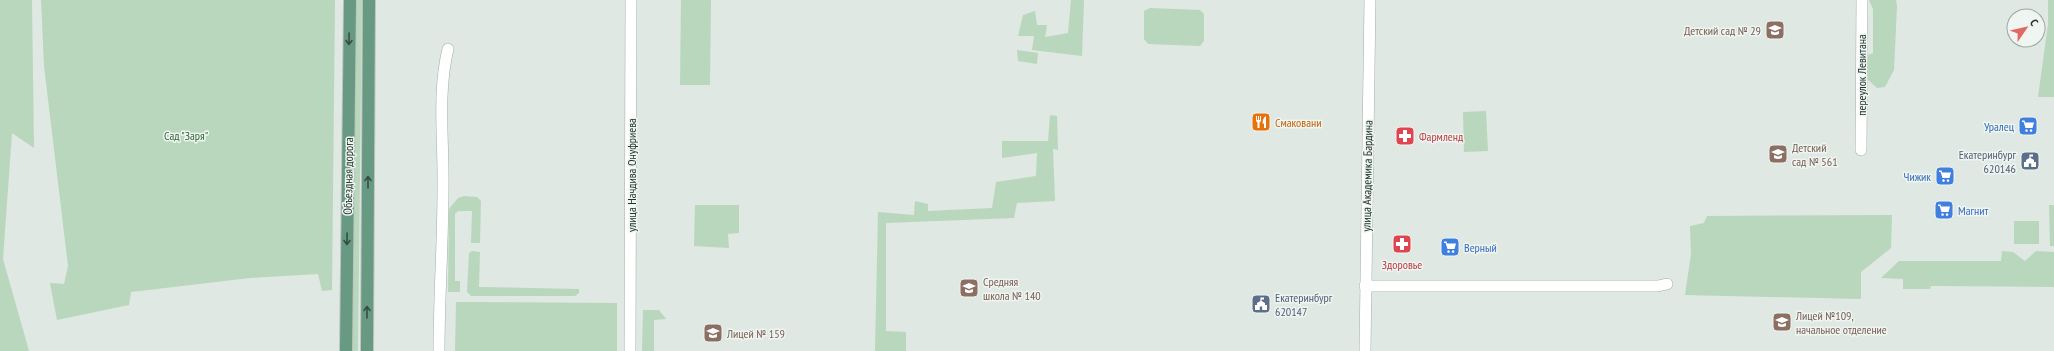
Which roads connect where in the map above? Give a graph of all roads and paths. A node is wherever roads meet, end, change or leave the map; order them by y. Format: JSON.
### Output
{"nodes":[{"id":1,"x":350,"y":0,"type":"edge"},
{"id":2,"x":369,"y":0,"type":"edge"},
{"id":3,"x":631,"y":0,"type":"edge"},
{"id":4,"x":1370,"y":0,"type":"edge"},
{"id":5,"x":1862,"y":0,"type":"edge"},
{"id":6,"x":448,"y":49,"type":"dead end"},
{"id":7,"x":1861,"y":150,"type":"dead end"},
{"id":8,"x":1667,"y":284,"type":"dead end"},
{"id":9,"x":1365,"y":286,"type":"junction"},
{"id":10,"x":346,"y":351,"type":"edge"},
{"id":11,"x":367,"y":351,"type":"edge"},
{"id":12,"x":439,"y":351,"type":"edge"},
{"id":13,"x":630,"y":351,"type":"edge"},
{"id":14,"x":1365,"y":351,"type":"edge"}],
"edges":[{"from":1,"to":10,"type":"main road","name":"Объездная дорога","one_way":true},
{"from":11,"to":2,"type":"main road","name":"Объездная дорога","one_way":true},
{"from":3,"to":13,"type":"street","name":"улица Начдива Онуфриева"},
{"from":4,"to":9,"type":"street","name":"улица Академика Бардина"},
{"from":5,"to":7,"type":"street","name":"переулок Левитана"},
{"from":6,"to":12,"type":"street"},
{"from":8,"to":9,"type":"street"},
{"from":9,"to":14,"type":"street","name":"улица Академика Бардина"}]}
